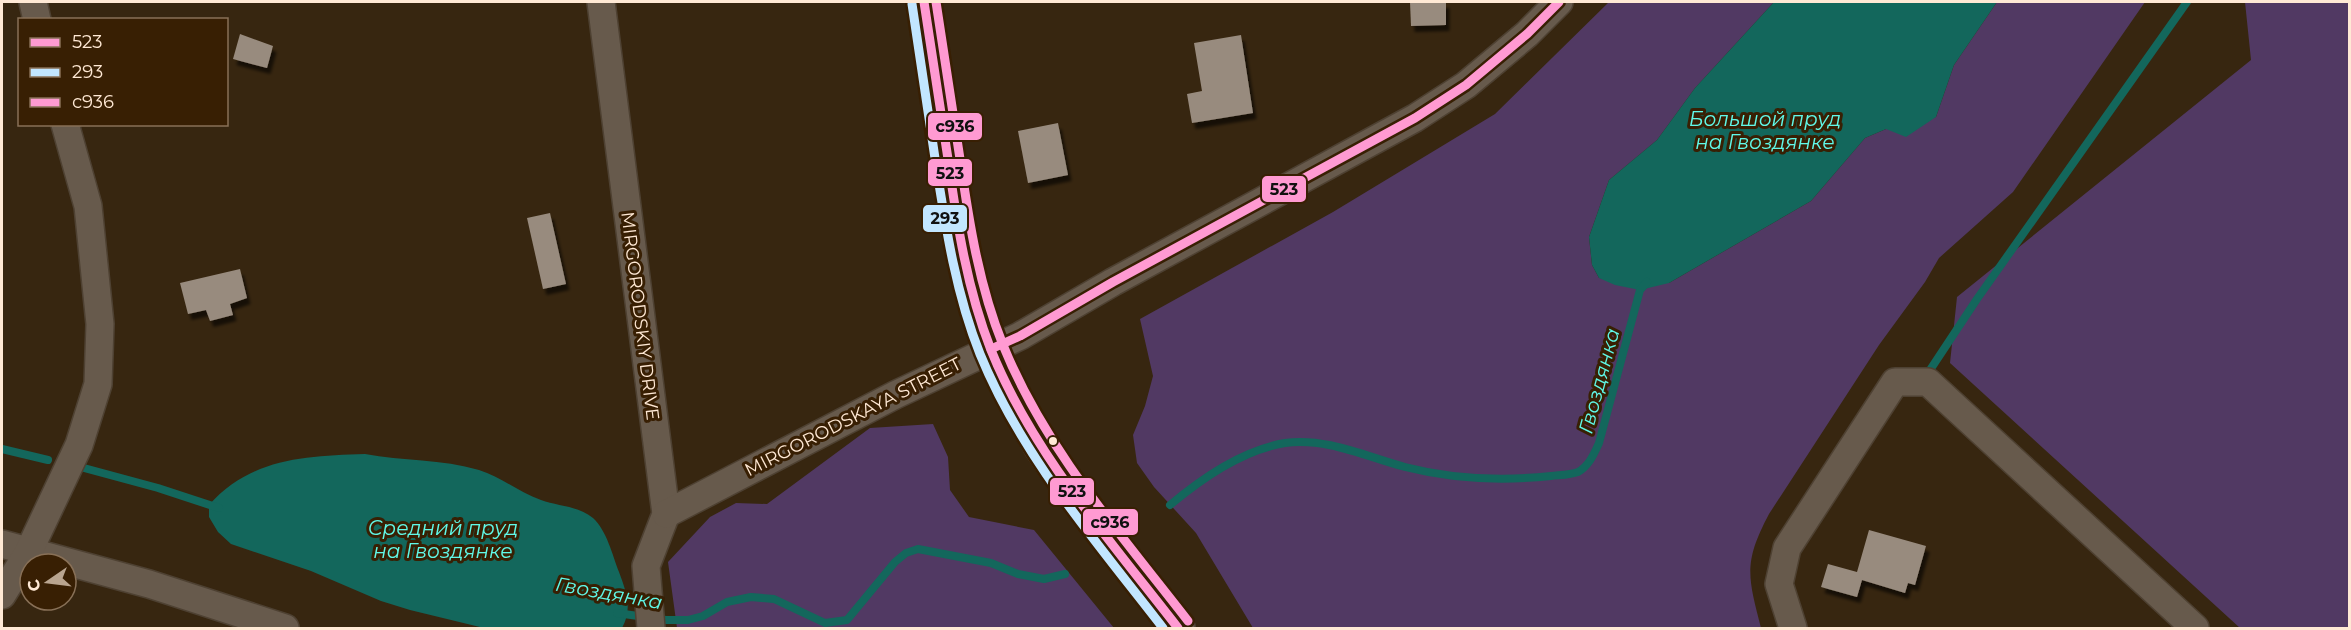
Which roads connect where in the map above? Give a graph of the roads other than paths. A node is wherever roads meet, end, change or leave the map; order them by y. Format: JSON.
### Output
{"nodes":[{"id":1,"x":33,"y":2,"type":"edge"},
{"id":2,"x":601,"y":2,"type":"edge"},
{"id":3,"x":924,"y":2,"type":"edge"},
{"id":4,"x":1559,"y":2,"type":"edge"},
{"id":5,"x":37,"y":18,"type":"edge"},
{"id":6,"x":66,"y":126,"type":"edge"},
{"id":7,"x":991,"y":349,"type":"junction"},
{"id":8,"x":666,"y":514,"type":"junction"},
{"id":9,"x":2,"y":544,"type":"edge"},
{"id":10,"x":25,"y":552,"type":"edge"},
{"id":11,"x":28,"y":552,"type":"edge"},
{"id":12,"x":78,"y":566,"type":"edge"},
{"id":13,"x":18,"y":569,"type":"edge"},
{"id":14,"x":2,"y":595,"type":"edge"},
{"id":15,"x":285,"y":628,"type":"edge"},
{"id":16,"x":651,"y":628,"type":"edge"},
{"id":17,"x":1178,"y":628,"type":"edge"},
{"id":18,"x":1793,"y":628,"type":"edge"},
{"id":19,"x":2194,"y":628,"type":"edge"}],
"edges":[{"from":1,"to":5,"type":"street"},
{"from":2,"to":8,"type":"street","name":"MIRGORODSKIY DRIVE"},
{"from":3,"to":7,"type":"street"},
{"from":4,"to":7,"type":"street","name":"MIRGORODSKAYA STREET"},
{"from":6,"to":11,"type":"street"},
{"from":7,"to":8,"type":"street","name":"MIRGORODSKAYA STREET"},
{"from":7,"to":17,"type":"street"},
{"from":8,"to":16,"type":"street","name":"MIRGORODSKIY DRIVE"},
{"from":9,"to":10,"type":"street"},
{"from":12,"to":15,"type":"street"},
{"from":13,"to":14,"type":"street"},
{"from":18,"to":19,"type":"street"}]}
